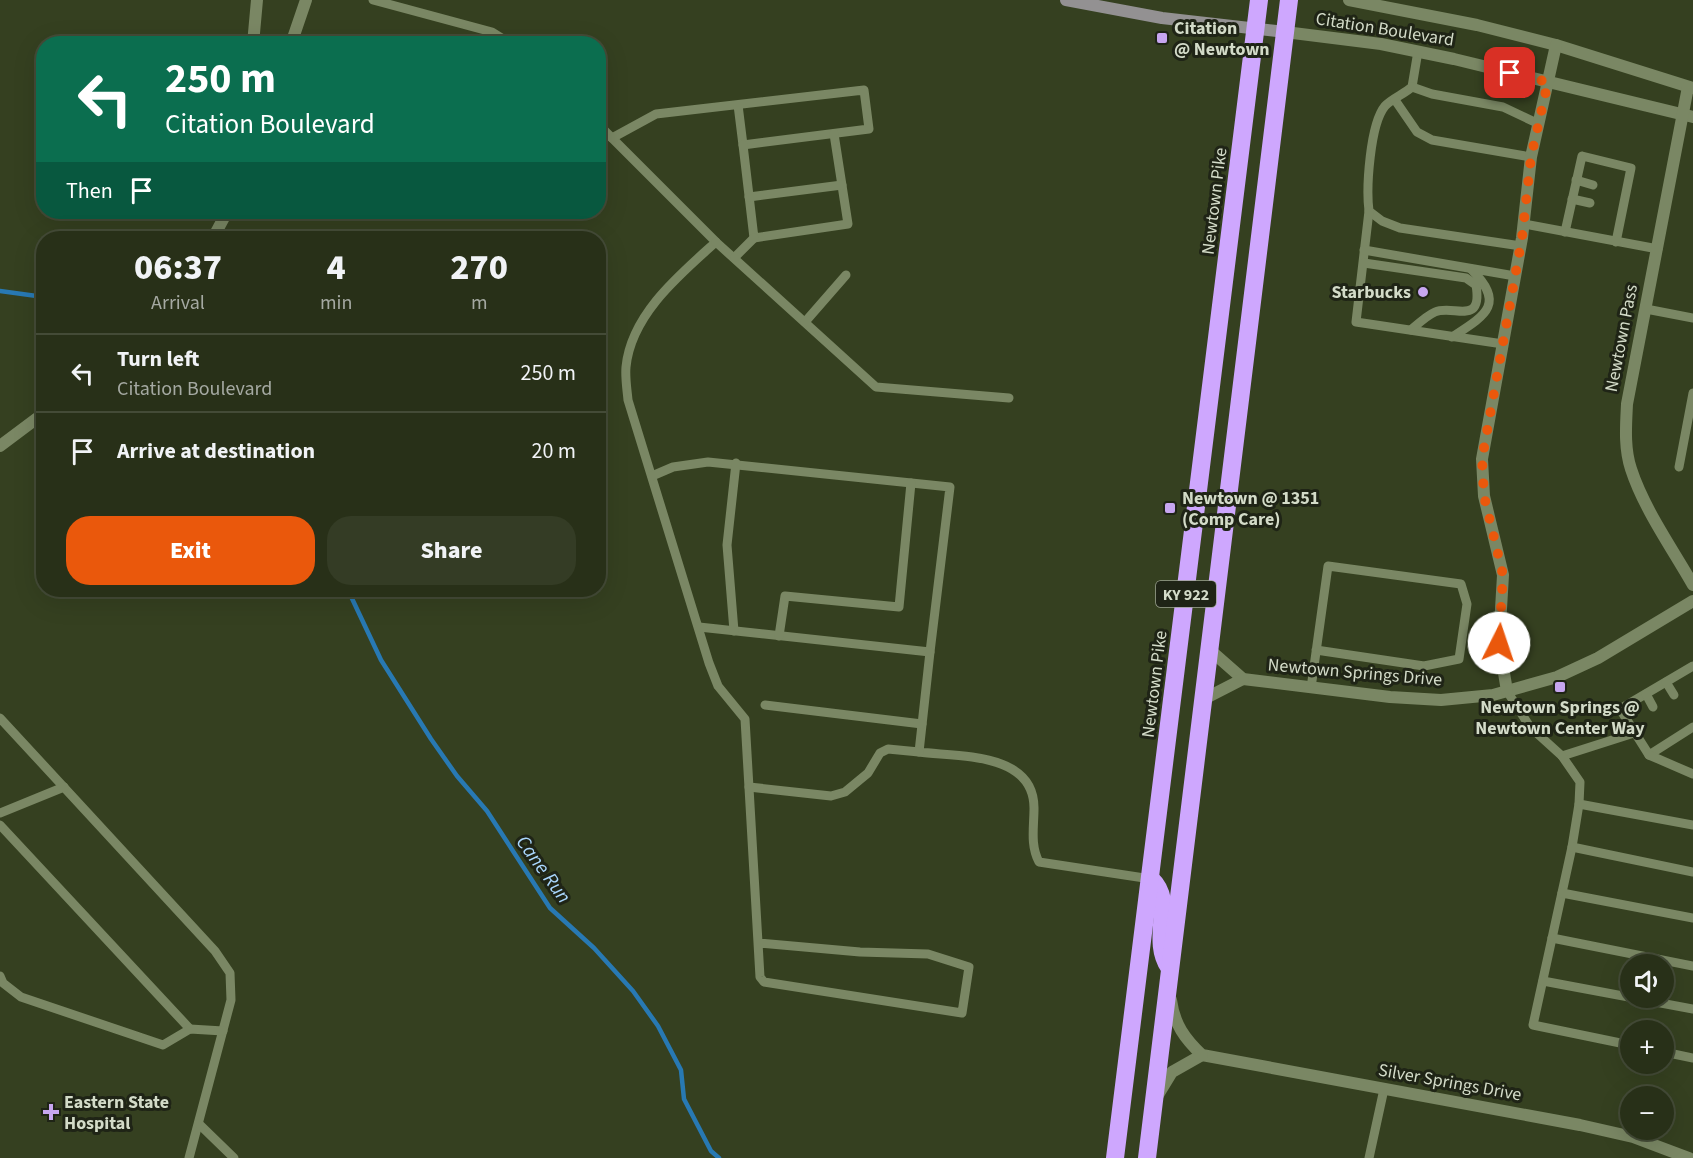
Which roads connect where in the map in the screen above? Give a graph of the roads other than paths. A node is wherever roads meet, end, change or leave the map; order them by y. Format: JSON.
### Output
{"nodes":[{"id":1,"x":257,"y":0,"type":"edge"},
{"id":2,"x":306,"y":0,"type":"edge"},
{"id":3,"x":373,"y":0,"type":"edge"},
{"id":4,"x":1066,"y":0,"type":"edge"},
{"id":5,"x":1259,"y":0,"type":"edge"},
{"id":6,"x":1289,"y":0,"type":"edge"},
{"id":7,"x":1349,"y":0,"type":"edge"},
{"id":8,"x":1256,"y":29,"type":"junction"},
{"id":9,"x":1285,"y":32,"type":"junction"},
{"id":10,"x":254,"y":36,"type":"edge"},
{"id":11,"x":294,"y":36,"type":"edge"},
{"id":12,"x":498,"y":36,"type":"edge"},
{"id":13,"x":1556,"y":45,"type":"junction"},
{"id":14,"x":1418,"y":51,"type":"junction"},
{"id":15,"x":1548,"y":82,"type":"junction"},
{"id":16,"x":1412,"y":87,"type":"junction"},
{"id":17,"x":1691,"y":87,"type":"edge"},
{"id":18,"x":1395,"y":100,"type":"junction"},
{"id":19,"x":738,"y":105,"type":"junction"},
{"id":20,"x":1689,"y":116,"type":"edge"},
{"id":21,"x":1539,"y":124,"type":"junction"},
{"id":22,"x":606,"y":132,"type":"edge"},
{"id":23,"x":834,"y":134,"type":"junction"},
{"id":24,"x":612,"y":138,"type":"junction"},
{"id":25,"x":743,"y":145,"type":"junction"},
{"id":26,"x":1531,"y":157,"type":"junction"},
{"id":27,"x":1576,"y":180,"type":"junction"},
{"id":28,"x":842,"y":185,"type":"junction"},
{"id":29,"x":1593,"y":185,"type":"dead end"},
{"id":30,"x":749,"y":197,"type":"junction"},
{"id":31,"x":1572,"y":199,"type":"junction"},
{"id":32,"x":1590,"y":204,"type":"dead end"},
{"id":33,"x":1369,"y":211,"type":"junction"},
{"id":34,"x":1524,"y":224,"type":"junction"},
{"id":35,"x":1565,"y":232,"type":"junction"},
{"id":36,"x":754,"y":238,"type":"junction"},
{"id":37,"x":716,"y":242,"type":"junction"},
{"id":38,"x":1616,"y":242,"type":"junction"},
{"id":39,"x":1521,"y":246,"type":"junction"},
{"id":40,"x":1658,"y":249,"type":"junction"},
{"id":41,"x":1364,"y":250,"type":"junction"},
{"id":42,"x":735,"y":257,"type":"junction"},
{"id":43,"x":1364,"y":262,"type":"junction"},
{"id":44,"x":1471,"y":268,"type":"junction"},
{"id":45,"x":846,"y":274,"type":"dead end"},
{"id":46,"x":1515,"y":276,"type":"junction"},
{"id":47,"x":1646,"y":309,"type":"junction"},
{"id":48,"x":1693,"y":318,"type":"edge"},
{"id":49,"x":805,"y":322,"type":"junction"},
{"id":50,"x":1411,"y":330,"type":"junction"},
{"id":51,"x":1452,"y":336,"type":"junction"},
{"id":52,"x":1503,"y":344,"type":"junction"},
{"id":53,"x":1693,"y":393,"type":"edge"},
{"id":54,"x":1009,"y":398,"type":"dead end"},
{"id":55,"x":36,"y":419,"type":"edge"},
{"id":56,"x":0,"y":446,"type":"edge"},
{"id":57,"x":736,"y":464,"type":"junction"},
{"id":58,"x":1679,"y":467,"type":"dead end"},
{"id":59,"x":652,"y":476,"type":"junction"},
{"id":60,"x":911,"y":483,"type":"junction"},
{"id":61,"x":1693,"y":585,"type":"edge"},
{"id":62,"x":1693,"y":601,"type":"edge"},
{"id":63,"x":699,"y":627,"type":"junction"},
{"id":64,"x":734,"y":631,"type":"junction"},
{"id":65,"x":779,"y":636,"type":"junction"},
{"id":66,"x":1210,"y":650,"type":"junction"},
{"id":67,"x":1316,"y":650,"type":"junction"},
{"id":68,"x":930,"y":652,"type":"junction"},
{"id":69,"x":1692,"y":669,"type":"edge"},
{"id":70,"x":1243,"y":679,"type":"junction"},
{"id":71,"x":1666,"y":682,"type":"junction"},
{"id":72,"x":1311,"y":688,"type":"junction"},
{"id":73,"x":1508,"y":691,"type":"junction"},
{"id":74,"x":1646,"y":694,"type":"junction"},
{"id":75,"x":1674,"y":695,"type":"dead end"},
{"id":76,"x":1204,"y":699,"type":"junction"},
{"id":77,"x":765,"y":705,"type":"dead end"},
{"id":78,"x":1653,"y":707,"type":"dead end"},
{"id":79,"x":0,"y":718,"type":"edge"},
{"id":80,"x":922,"y":724,"type":"junction"},
{"id":81,"x":1692,"y":725,"type":"edge"},
{"id":82,"x":1635,"y":733,"type":"junction"},
{"id":83,"x":919,"y":752,"type":"junction"},
{"id":84,"x":1649,"y":755,"type":"junction"},
{"id":85,"x":1562,"y":756,"type":"junction"},
{"id":86,"x":1693,"y":774,"type":"edge"},
{"id":87,"x":64,"y":787,"type":"junction"},
{"id":88,"x":749,"y":787,"type":"junction"},
{"id":89,"x":1579,"y":804,"type":"junction"},
{"id":90,"x":0,"y":813,"type":"edge"},
{"id":91,"x":0,"y":825,"type":"edge"},
{"id":92,"x":1693,"y":825,"type":"edge"},
{"id":93,"x":1572,"y":847,"type":"junction"},
{"id":94,"x":1693,"y":872,"type":"edge"},
{"id":95,"x":1151,"y":879,"type":"junction"},
{"id":96,"x":1562,"y":893,"type":"junction"},
{"id":97,"x":1693,"y":918,"type":"edge"},
{"id":98,"x":1552,"y":938,"type":"junction"},
{"id":99,"x":758,"y":943,"type":"junction"},
{"id":100,"x":1693,"y":966,"type":"edge"},
{"id":101,"x":0,"y":976,"type":"edge"},
{"id":102,"x":1170,"y":977,"type":"junction"},
{"id":103,"x":1543,"y":981,"type":"junction"},
{"id":104,"x":1693,"y":1009,"type":"edge"},
{"id":105,"x":190,"y":1029,"type":"junction"},
{"id":106,"x":223,"y":1031,"type":"junction"},
{"id":107,"x":1620,"y":1043,"type":"edge"},
{"id":108,"x":1674,"y":1054,"type":"edge"},
{"id":109,"x":1202,"y":1055,"type":"junction"},
{"id":110,"x":1693,"y":1058,"type":"edge"},
{"id":111,"x":1384,"y":1089,"type":"junction"},
{"id":112,"x":1154,"y":1108,"type":"junction"},
{"id":113,"x":199,"y":1124,"type":"junction"},
{"id":114,"x":189,"y":1158,"type":"edge"},
{"id":115,"x":234,"y":1158,"type":"edge"},
{"id":116,"x":1115,"y":1158,"type":"edge"},
{"id":117,"x":1147,"y":1158,"type":"edge"},
{"id":118,"x":1370,"y":1158,"type":"edge"},
{"id":119,"x":1689,"y":1158,"type":"edge"}],
"edges":[{"from":1,"to":10,"type":"street"},
{"from":2,"to":11,"type":"street"},
{"from":3,"to":12,"type":"lane"},
{"from":4,"to":8,"type":"main road","name":"Citation Boulevard"},
{"from":5,"to":8,"type":"highway","name":"Newtown Pike","number":"KY 922"},
{"from":6,"to":9,"type":"highway","number":"KY 922"},
{"from":7,"to":13,"type":"street","name":"Citation Boulevard"},
{"from":8,"to":9,"type":"main road","name":"Citation Boulevard"},
{"from":8,"to":95,"type":"highway","name":"Newtown Pike","number":"KY 922"},
{"from":9,"to":14,"type":"street","name":"Citation Boulevard"},
{"from":9,"to":66,"type":"highway","number":"KY 922"},
{"from":13,"to":15,"type":"street"},
{"from":13,"to":17,"type":"street","name":"Citation Boulevard"},
{"from":14,"to":15,"type":"street","name":"Citation Boulevard"},
{"from":14,"to":16,"type":"lane"},
{"from":15,"to":20,"type":"street","name":"Citation Boulevard"},
{"from":15,"to":21,"type":"street"},
{"from":16,"to":18,"type":"lane"},
{"from":16,"to":21,"type":"lane"},
{"from":17,"to":20,"type":"street","name":"Newtown Pass"},
{"from":18,"to":26,"type":"lane"},
{"from":18,"to":33,"type":"lane"},
{"from":19,"to":23,"type":"lane"},
{"from":19,"to":24,"type":"lane"},
{"from":19,"to":25,"type":"lane"},
{"from":20,"to":40,"type":"street","name":"Newtown Pass"},
{"from":21,"to":26,"type":"street"},
{"from":22,"to":24,"type":"lane"},
{"from":23,"to":25,"type":"lane"},
{"from":23,"to":28,"type":"lane"},
{"from":24,"to":37,"type":"lane"},
{"from":25,"to":30,"type":"lane"},
{"from":26,"to":34,"type":"street"},
{"from":27,"to":29,"type":"lane"},
{"from":27,"to":31,"type":"lane"},
{"from":27,"to":38,"type":"lane"},
{"from":28,"to":30,"type":"lane"},
{"from":28,"to":36,"type":"lane"},
{"from":30,"to":36,"type":"lane"},
{"from":31,"to":32,"type":"lane"},
{"from":31,"to":35,"type":"lane"},
{"from":33,"to":39,"type":"lane"},
{"from":33,"to":41,"type":"lane"},
{"from":34,"to":35,"type":"lane"},
{"from":34,"to":39,"type":"street"},
{"from":35,"to":38,"type":"lane"},
{"from":36,"to":42,"type":"lane"},
{"from":37,"to":42,"type":"lane"},
{"from":37,"to":59,"type":"lane"},
{"from":38,"to":40,"type":"lane"},
{"from":39,"to":46,"type":"street"},
{"from":40,"to":47,"type":"street","name":"Newtown Pass"},
{"from":41,"to":43,"type":"lane"},
{"from":41,"to":44,"type":"lane"},
{"from":42,"to":49,"type":"lane"},
{"from":43,"to":50,"type":"lane"},
{"from":43,"to":50,"type":"lane"},
{"from":44,"to":46,"type":"lane"},
{"from":44,"to":51,"type":"lane"},
{"from":45,"to":49,"type":"lane"},
{"from":46,"to":52,"type":"street"},
{"from":47,"to":48,"type":"lane"},
{"from":47,"to":61,"type":"street","name":"Newtown Pass"},
{"from":49,"to":54,"type":"lane"},
{"from":50,"to":51,"type":"lane"},
{"from":51,"to":52,"type":"lane"},
{"from":52,"to":73,"type":"street"},
{"from":53,"to":58,"type":"lane"},
{"from":55,"to":56,"type":"street"},
{"from":57,"to":59,"type":"lane"},
{"from":57,"to":60,"type":"lane"},
{"from":57,"to":64,"type":"lane"},
{"from":59,"to":63,"type":"lane"},
{"from":60,"to":65,"type":"lane"},
{"from":60,"to":68,"type":"lane"},
{"from":62,"to":73,"type":"street","name":"Newtown Springs Drive"},
{"from":63,"to":64,"type":"lane"},
{"from":63,"to":88,"type":"lane"},
{"from":64,"to":65,"type":"lane"},
{"from":65,"to":68,"type":"lane"},
{"from":66,"to":70,"type":"street","name":"Newtown Springs Drive"},
{"from":66,"to":76,"type":"highway","number":"KY 922"},
{"from":67,"to":67,"type":"lane"},
{"from":67,"to":72,"type":"lane"},
{"from":68,"to":80,"type":"lane"},
{"from":69,"to":71,"type":"lane"},
{"from":70,"to":72,"type":"street","name":"Newtown Springs Drive"},
{"from":70,"to":76,"type":"street","name":"Newtown Springs Drive"},
{"from":71,"to":74,"type":"lane"},
{"from":71,"to":75,"type":"lane"},
{"from":72,"to":73,"type":"street","name":"Newtown Springs Drive"},
{"from":73,"to":85,"type":"lane"},
{"from":74,"to":78,"type":"lane"},
{"from":74,"to":82,"type":"lane"},
{"from":76,"to":102,"type":"highway","number":"KY 922"},
{"from":77,"to":80,"type":"lane"},
{"from":79,"to":87,"type":"lane"},
{"from":80,"to":83,"type":"lane"},
{"from":81,"to":84,"type":"lane"},
{"from":82,"to":84,"type":"lane"},
{"from":82,"to":85,"type":"lane"},
{"from":83,"to":88,"type":"lane"},
{"from":83,"to":95,"type":"lane"},
{"from":84,"to":86,"type":"lane"},
{"from":85,"to":89,"type":"lane"},
{"from":87,"to":90,"type":"lane"},
{"from":87,"to":106,"type":"lane"},
{"from":88,"to":99,"type":"lane"},
{"from":89,"to":92,"type":"lane"},
{"from":89,"to":93,"type":"lane"},
{"from":91,"to":105,"type":"lane"},
{"from":93,"to":94,"type":"lane"},
{"from":93,"to":96,"type":"lane"},
{"from":95,"to":102,"type":"highway"},
{"from":95,"to":116,"type":"highway","name":"Newtown Pike","number":"KY 922"},
{"from":96,"to":97,"type":"lane"},
{"from":96,"to":98,"type":"lane"},
{"from":98,"to":100,"type":"lane"},
{"from":98,"to":103,"type":"lane"},
{"from":99,"to":99,"type":"lane"},
{"from":101,"to":105,"type":"lane"},
{"from":102,"to":109,"type":"street"},
{"from":102,"to":112,"type":"highway","number":"KY 922"},
{"from":103,"to":104,"type":"lane"},
{"from":103,"to":107,"type":"lane"},
{"from":105,"to":106,"type":"lane"},
{"from":106,"to":113,"type":"lane"},
{"from":108,"to":110,"type":"lane"},
{"from":109,"to":111,"type":"street","name":"Silver Springs Drive"},
{"from":109,"to":112,"type":"street"},
{"from":111,"to":118,"type":"lane"},
{"from":111,"to":119,"type":"street","name":"Silver Springs Drive"},
{"from":112,"to":117,"type":"highway","number":"KY 922"},
{"from":113,"to":114,"type":"lane"},
{"from":113,"to":115,"type":"lane"}]}
